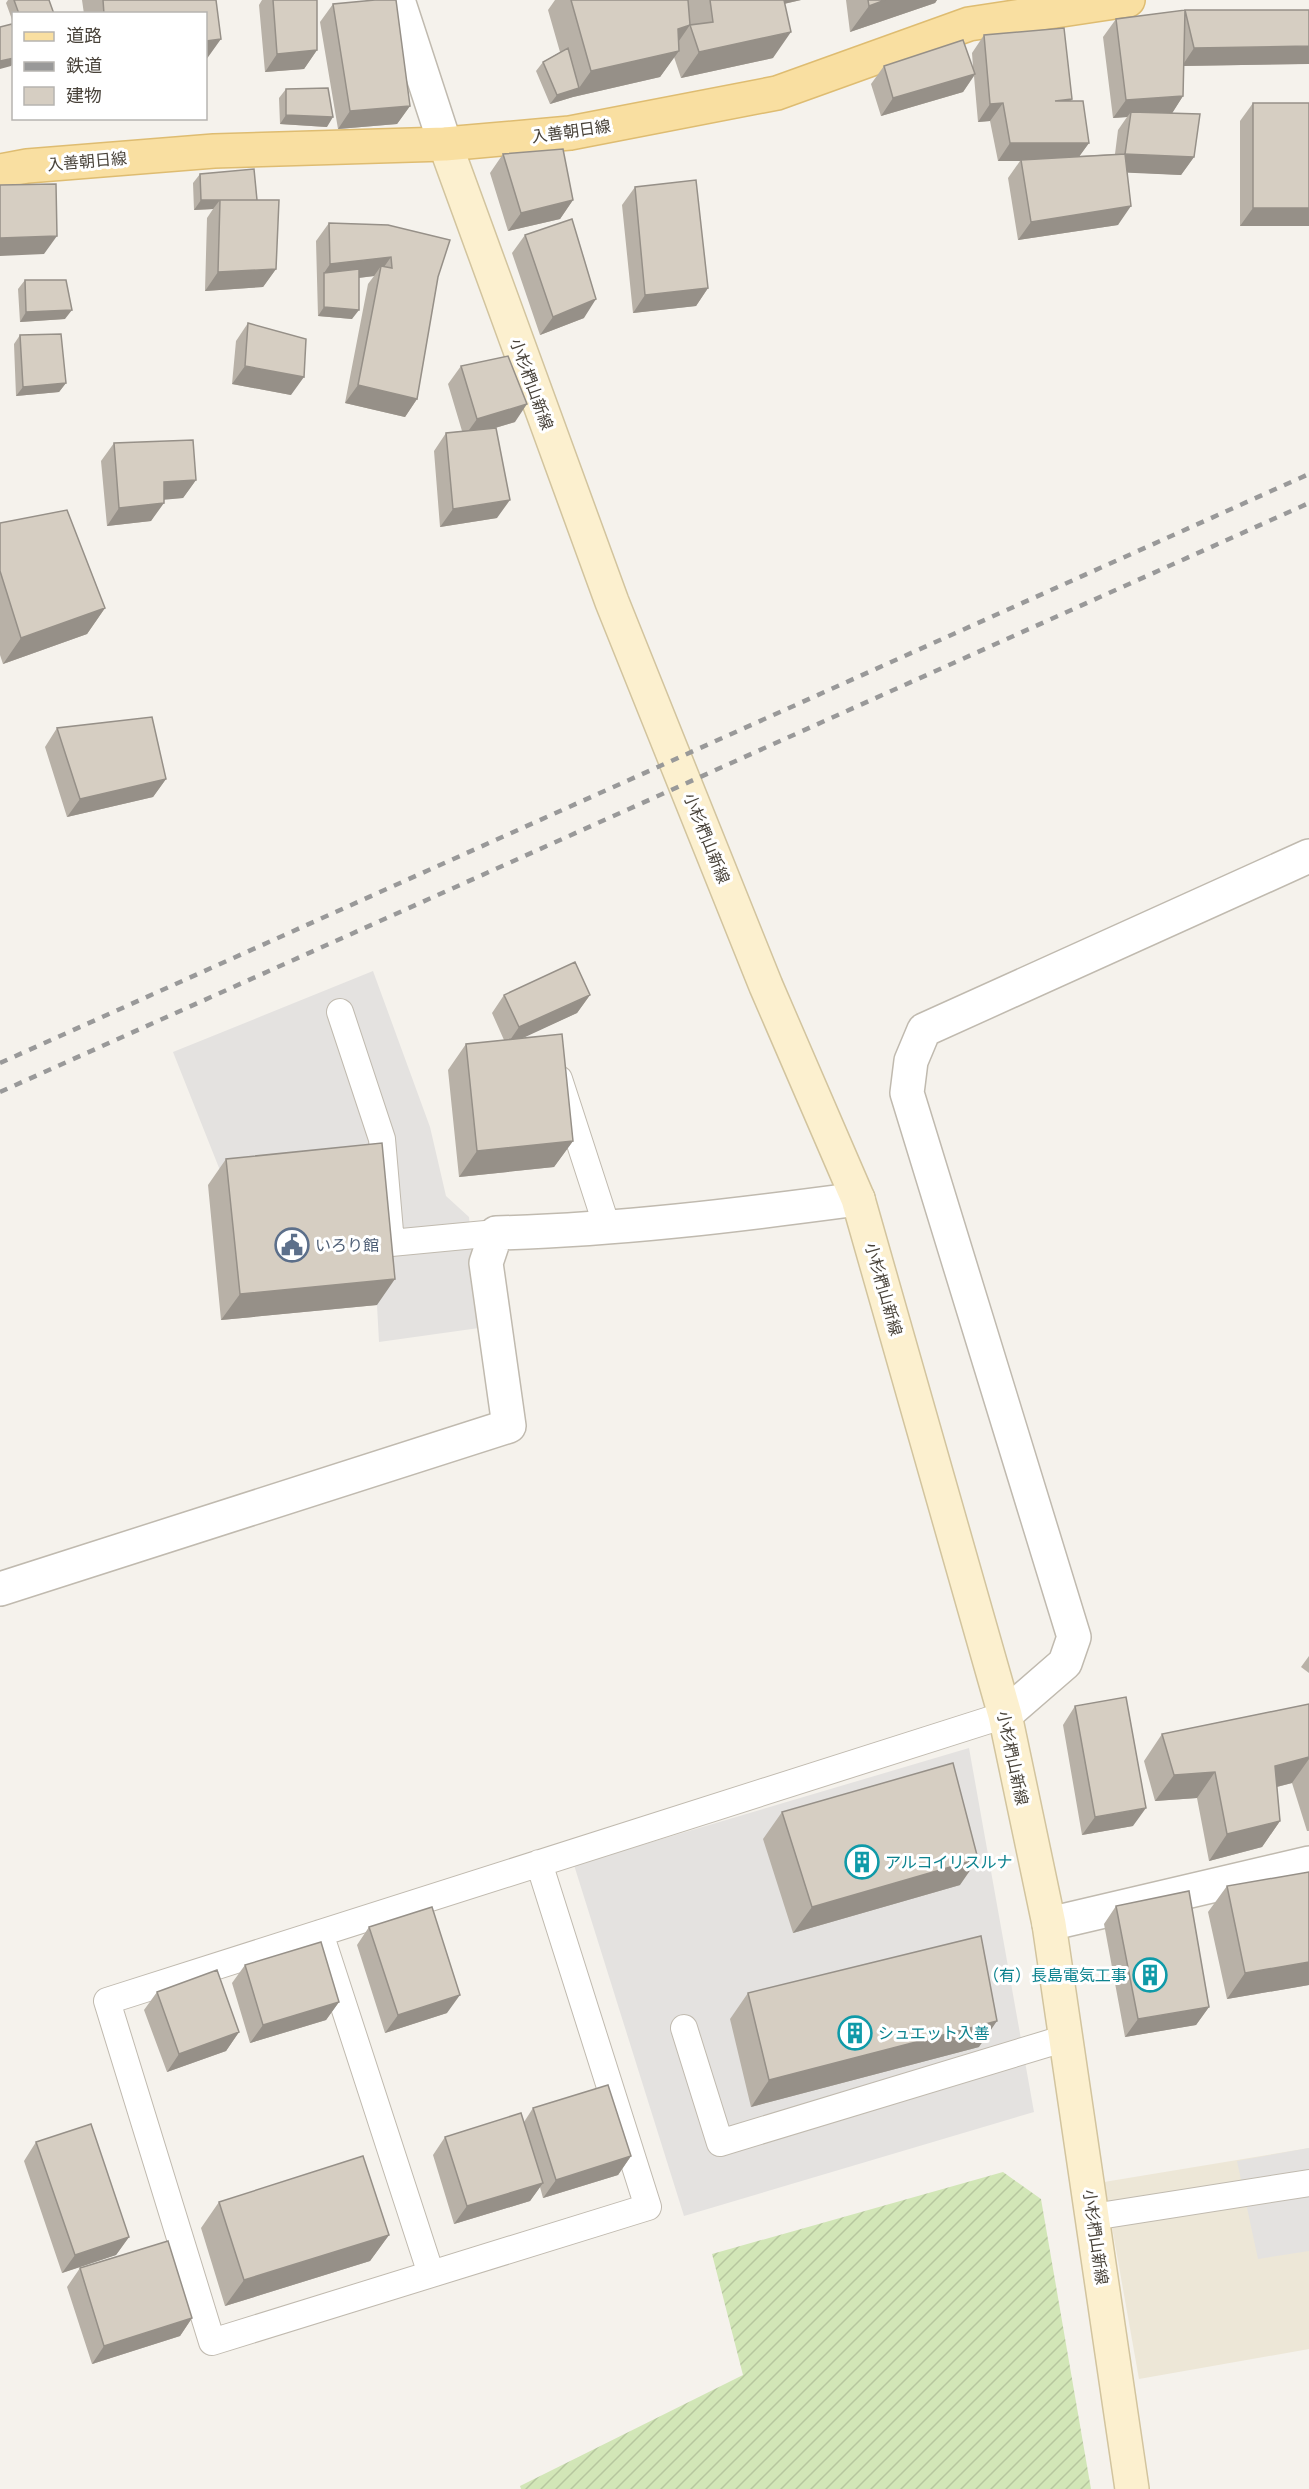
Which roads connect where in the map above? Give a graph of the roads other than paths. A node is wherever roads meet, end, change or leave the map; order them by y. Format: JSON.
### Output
{"nodes":[{"id":1,"x":399,"y":0,"type":"edge"},
{"id":2,"x":1128,"y":0,"type":"edge"},
{"id":3,"x":445,"y":144,"type":"junction"},
{"id":4,"x":0,"y":171,"type":"edge"},
{"id":5,"x":1309,"y":856,"type":"edge"},
{"id":6,"x":340,"y":1012,"type":"dead end"},
{"id":7,"x":551,"y":1054,"type":"edge"},
{"id":8,"x":858,"y":1199,"type":"junction"},
{"id":9,"x":607,"y":1227,"type":"junction"},
{"id":10,"x":496,"y":1233,"type":"junction"},
{"id":11,"x":0,"y":1589,"type":"edge"},
{"id":12,"x":1005,"y":1715,"type":"junction"},
{"id":13,"x":539,"y":1863,"type":"junction"},
{"id":14,"x":1309,"y":1863,"type":"edge"},
{"id":15,"x":1049,"y":1924,"type":"junction"},
{"id":16,"x":320,"y":1933,"type":"junction"},
{"id":17,"x":684,"y":2028,"type":"dead end"},
{"id":18,"x":1066,"y":2038,"type":"junction"},
{"id":19,"x":1309,"y":2182,"type":"edge"},
{"id":20,"x":1093,"y":2217,"type":"junction"},
{"id":21,"x":431,"y":2274,"type":"junction"},
{"id":22,"x":1132,"y":2489,"type":"edge"}],
"edges":[{"from":1,"to":3,"type":"street"},
{"from":2,"to":3,"type":"main road","name":"入善朝日線"},
{"from":3,"to":4,"type":"main road","name":"入善朝日線"},
{"from":3,"to":8,"type":"main road","name":"小杉椚山新線"},
{"from":5,"to":12,"type":"street"},
{"from":6,"to":10,"type":"lane"},
{"from":7,"to":9,"type":"lane"},
{"from":8,"to":9,"type":"street"},
{"from":8,"to":12,"type":"main road","name":"小杉椚山新線"},
{"from":9,"to":10,"type":"street"},
{"from":10,"to":11,"type":"street"},
{"from":12,"to":13,"type":"lane"},
{"from":12,"to":15,"type":"main road","name":"小杉椚山新線"},
{"from":13,"to":16,"type":"lane"},
{"from":13,"to":21,"type":"lane"},
{"from":14,"to":15,"type":"street"},
{"from":15,"to":18,"type":"main road","name":"小杉椚山新線"},
{"from":16,"to":21,"type":"lane"},
{"from":16,"to":21,"type":"lane"},
{"from":17,"to":18,"type":"lane"},
{"from":18,"to":20,"type":"main road","name":"小杉椚山新線"},
{"from":19,"to":20,"type":"lane"},
{"from":20,"to":22,"type":"main road","name":"小杉椚山新線"}]}
